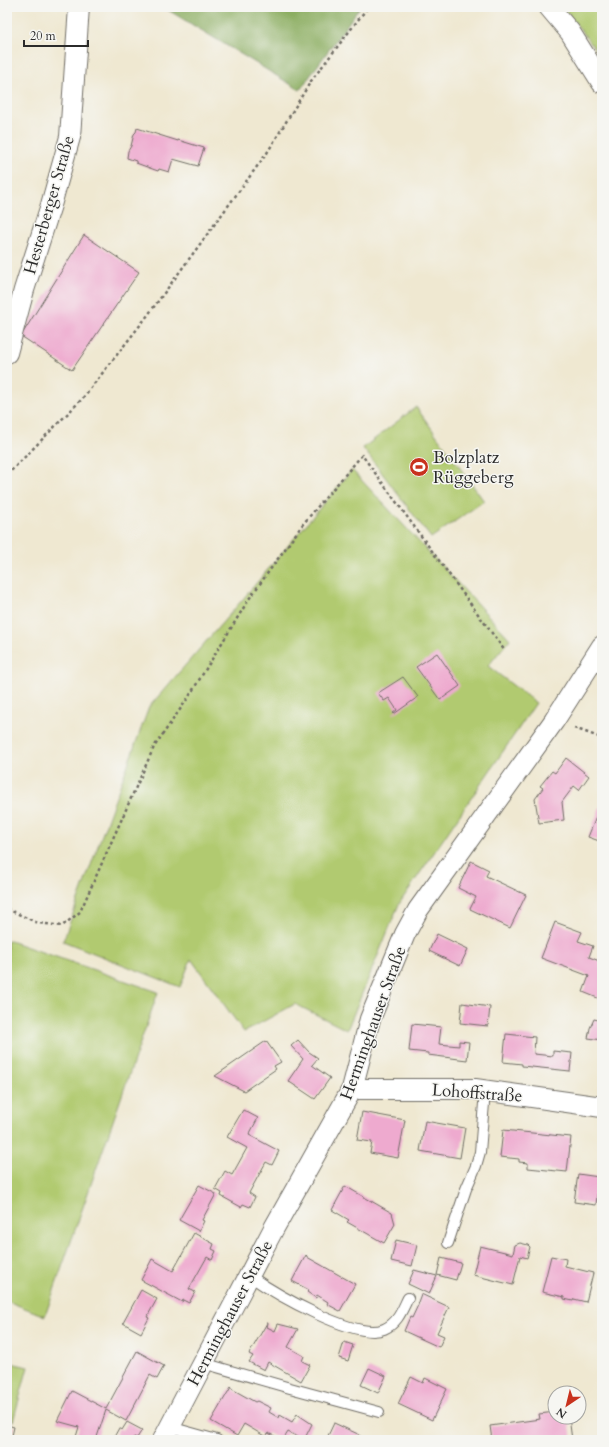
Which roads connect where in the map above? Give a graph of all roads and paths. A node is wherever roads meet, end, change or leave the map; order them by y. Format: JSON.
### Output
{"nodes":[{"id":1,"x":79,"y":7,"type":"edge"},
{"id":2,"x":368,"y":7,"type":"edge"},
{"id":3,"x":549,"y":7,"type":"edge"},
{"id":4,"x":602,"y":83,"type":"edge"},
{"id":5,"x":7,"y":353,"type":"edge"},
{"id":6,"x":7,"y":475,"type":"edge"},
{"id":7,"x":602,"y":646,"type":"edge"},
{"id":8,"x":505,"y":651,"type":"dead end"},
{"id":9,"x":554,"y":721,"type":"junction"},
{"id":10,"x":602,"y":738,"type":"edge"},
{"id":11,"x":7,"y":909,"type":"edge"},
{"id":12,"x":352,"y":1089,"type":"junction"},
{"id":13,"x":485,"y":1091,"type":"junction"},
{"id":14,"x":602,"y":1107,"type":"edge"},
{"id":15,"x":448,"y":1243,"type":"dead end"},
{"id":16,"x":250,"y":1276,"type":"junction"},
{"id":17,"x":408,"y":1298,"type":"dead end"},
{"id":18,"x":203,"y":1363,"type":"junction"},
{"id":19,"x":379,"y":1412,"type":"dead end"},
{"id":20,"x":167,"y":1433,"type":"edge"},
{"id":21,"x":217,"y":1440,"type":"edge"}],
"edges":[{"from":1,"to":5,"type":"street","name":"Hesterberger Straße"},
{"from":2,"to":6,"type":"path"},
{"from":3,"to":4,"type":"street"},
{"from":7,"to":9,"type":"street","name":"Herminghauser Straße"},
{"from":8,"to":11,"type":"path"},
{"from":9,"to":10,"type":"path"},
{"from":9,"to":12,"type":"street","name":"Herminghauser Straße"},
{"from":12,"to":13,"type":"street","name":"Lohoffstraße"},
{"from":12,"to":16,"type":"street","name":"Herminghauser Straße"},
{"from":13,"to":14,"type":"street","name":"Lohoffstraße"},
{"from":13,"to":15,"type":"lane"},
{"from":16,"to":17,"type":"lane"},
{"from":16,"to":18,"type":"street","name":"Herminghauser Straße"},
{"from":18,"to":19,"type":"lane"},
{"from":18,"to":20,"type":"street","name":"Herminghauser Straße"},
{"from":20,"to":21,"type":"lane"}]}
